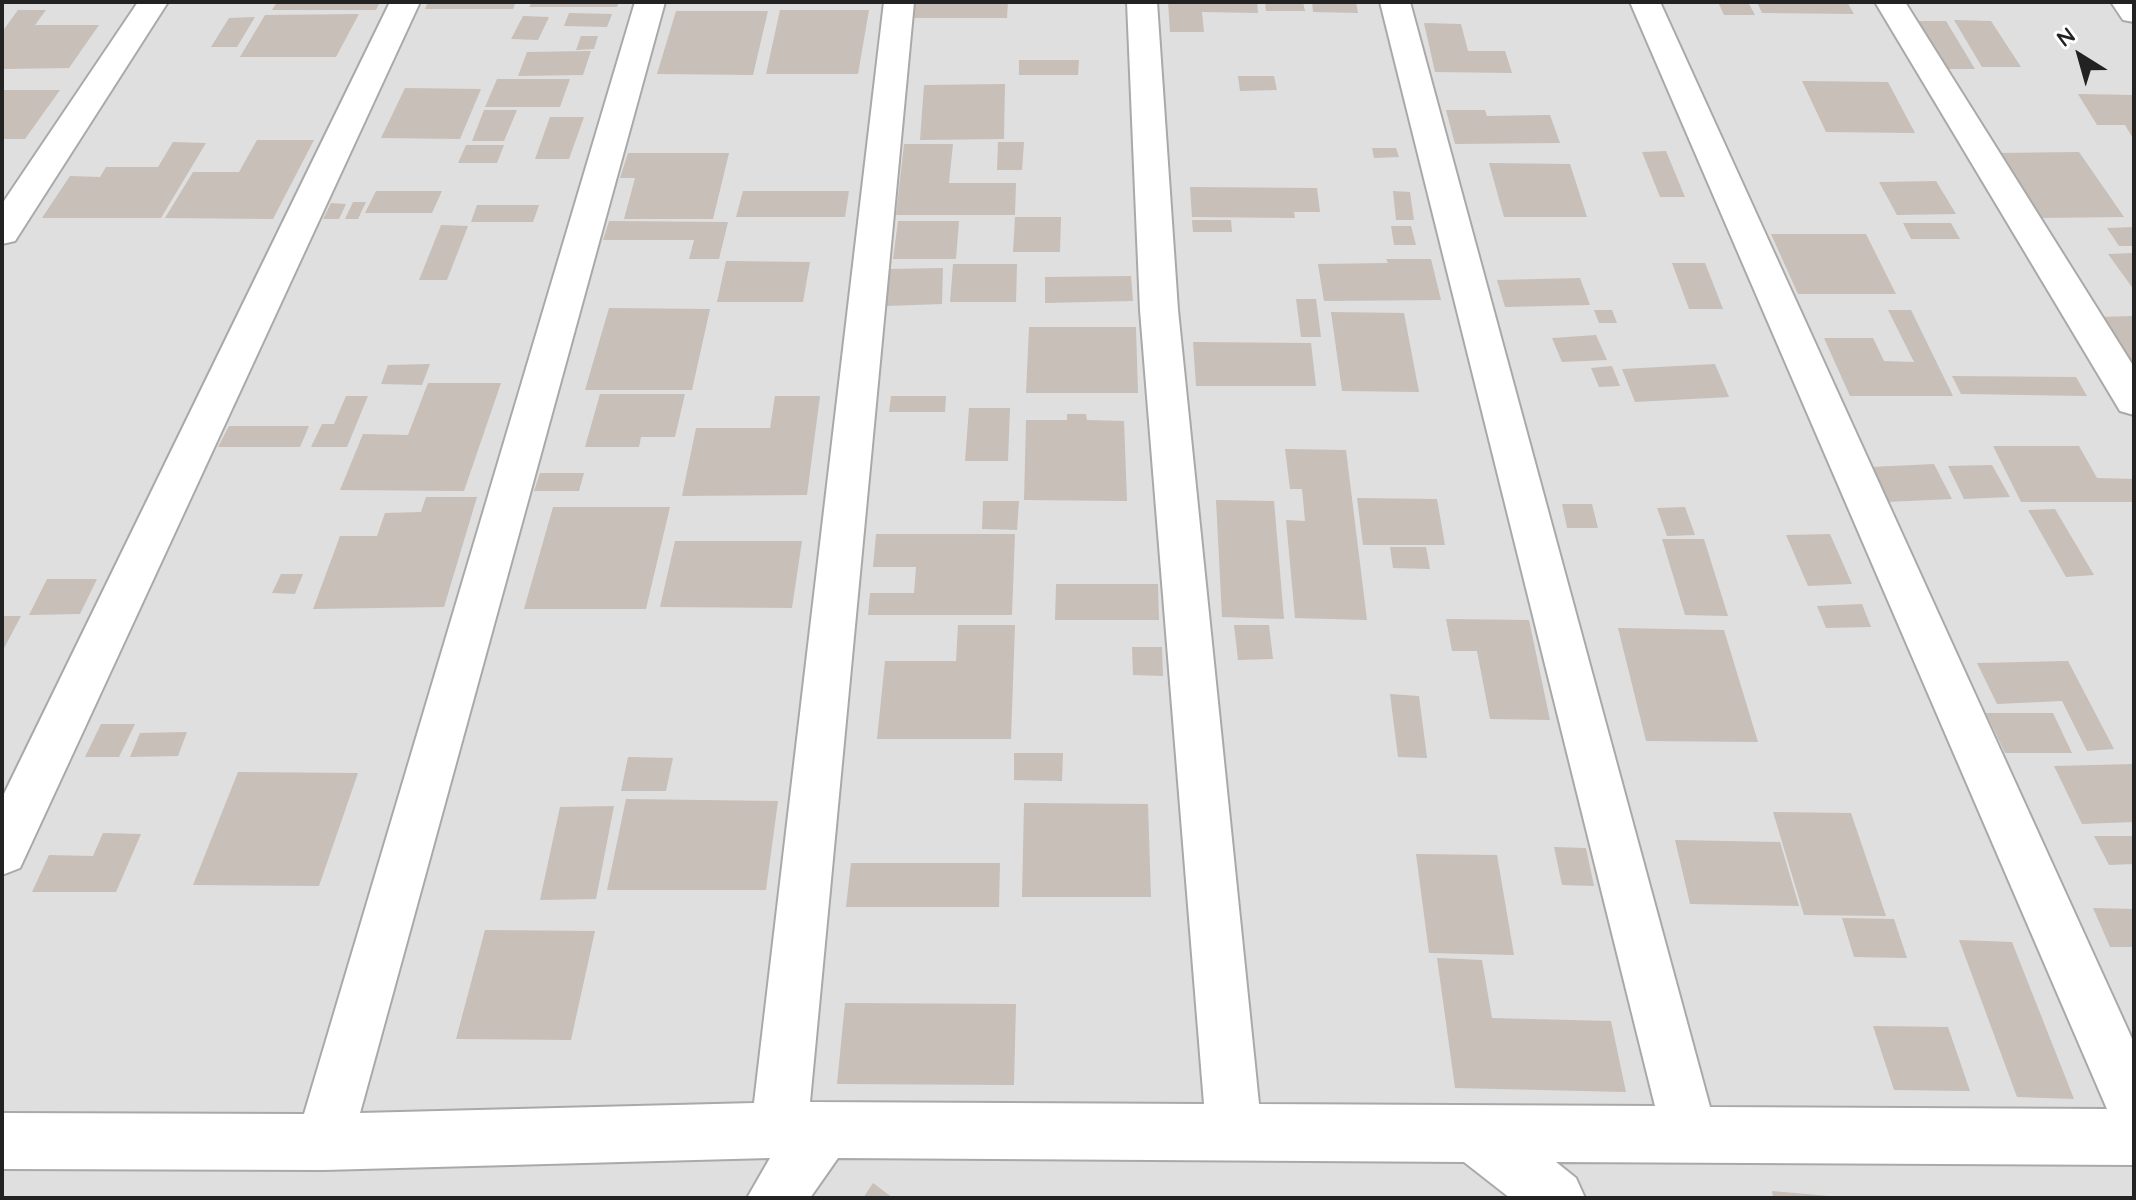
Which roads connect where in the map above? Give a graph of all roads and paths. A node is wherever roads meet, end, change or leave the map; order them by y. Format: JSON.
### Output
{"nodes":[{"id":1,"x":153,"y":2,"type":"edge"},
{"id":2,"x":405,"y":2,"type":"edge"},
{"id":3,"x":650,"y":2,"type":"edge"},
{"id":4,"x":899,"y":2,"type":"edge"},
{"id":5,"x":1142,"y":2,"type":"edge"},
{"id":6,"x":1395,"y":2,"type":"edge"},
{"id":7,"x":1645,"y":2,"type":"edge"},
{"id":8,"x":1890,"y":2,"type":"edge"},
{"id":9,"x":2126,"y":2,"type":"edge"},
{"id":10,"x":2134,"y":13,"type":"edge"},
{"id":11,"x":2,"y":232,"type":"edge"},
{"id":12,"x":2134,"y":400,"type":"edge"},
{"id":13,"x":2,"y":851,"type":"edge"},
{"id":14,"x":2134,"y":1106,"type":"edge"},
{"id":15,"x":801,"y":1131,"type":"junction"},
{"id":16,"x":1234,"y":1133,"type":"junction"},
{"id":17,"x":1474,"y":1134,"type":"junction"},
{"id":18,"x":1690,"y":1135,"type":"junction"},
{"id":19,"x":2134,"y":1137,"type":"edge"},
{"id":20,"x":2,"y":1141,"type":"edge"},
{"id":21,"x":324,"y":1142,"type":"junction"},
{"id":22,"x":776,"y":1198,"type":"edge"},
{"id":23,"x":1556,"y":1198,"type":"edge"}],
"edges":[{"from":1,"to":11,"type":"street"},
{"from":2,"to":13,"type":"street"},
{"from":3,"to":21,"type":"street"},
{"from":4,"to":15,"type":"street"},
{"from":5,"to":16,"type":"street"},
{"from":6,"to":18,"type":"street"},
{"from":7,"to":14,"type":"street"},
{"from":8,"to":12,"type":"street"},
{"from":9,"to":10,"type":"street"},
{"from":15,"to":16,"type":"street"},
{"from":15,"to":21,"type":"street"},
{"from":15,"to":22,"type":"street"},
{"from":16,"to":17,"type":"street"},
{"from":17,"to":18,"type":"street"},
{"from":17,"to":23,"type":"street"},
{"from":18,"to":19,"type":"street"},
{"from":20,"to":21,"type":"street"}]}
